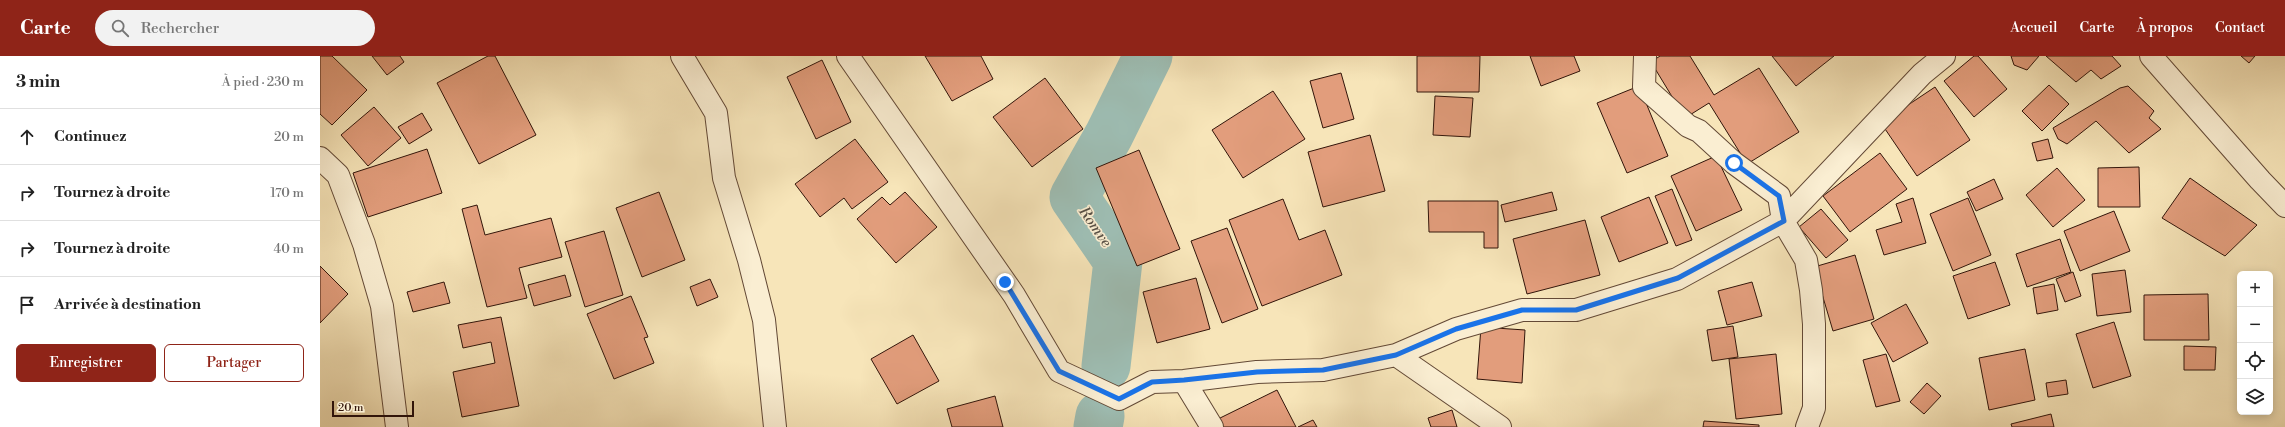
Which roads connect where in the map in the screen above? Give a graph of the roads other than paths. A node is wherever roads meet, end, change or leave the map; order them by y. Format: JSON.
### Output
{"nodes":[{"id":1,"x":682,"y":56,"type":"edge"},
{"id":2,"x":848,"y":56,"type":"edge"},
{"id":3,"x":1646,"y":56,"type":"edge"},
{"id":4,"x":1944,"y":56,"type":"edge"},
{"id":5,"x":2152,"y":56,"type":"edge"},
{"id":6,"x":320,"y":158,"type":"edge"},
{"id":7,"x":2285,"y":206,"type":"edge"},
{"id":8,"x":1784,"y":221,"type":"junction"},
{"id":9,"x":1396,"y":355,"type":"junction"},
{"id":10,"x":1184,"y":380,"type":"junction"},
{"id":11,"x":397,"y":427,"type":"edge"},
{"id":12,"x":775,"y":427,"type":"edge"},
{"id":13,"x":1212,"y":427,"type":"edge"},
{"id":14,"x":1500,"y":427,"type":"edge"},
{"id":15,"x":1807,"y":427,"type":"edge"}],
"edges":[{"from":1,"to":12,"type":"street"},
{"from":2,"to":10,"type":"street"},
{"from":3,"to":8,"type":"street"},
{"from":4,"to":8,"type":"street"},
{"from":5,"to":7,"type":"street"},
{"from":6,"to":11,"type":"street"},
{"from":8,"to":9,"type":"street"},
{"from":8,"to":15,"type":"street"},
{"from":9,"to":10,"type":"street"},
{"from":9,"to":14,"type":"street"},
{"from":10,"to":13,"type":"street"}]}
